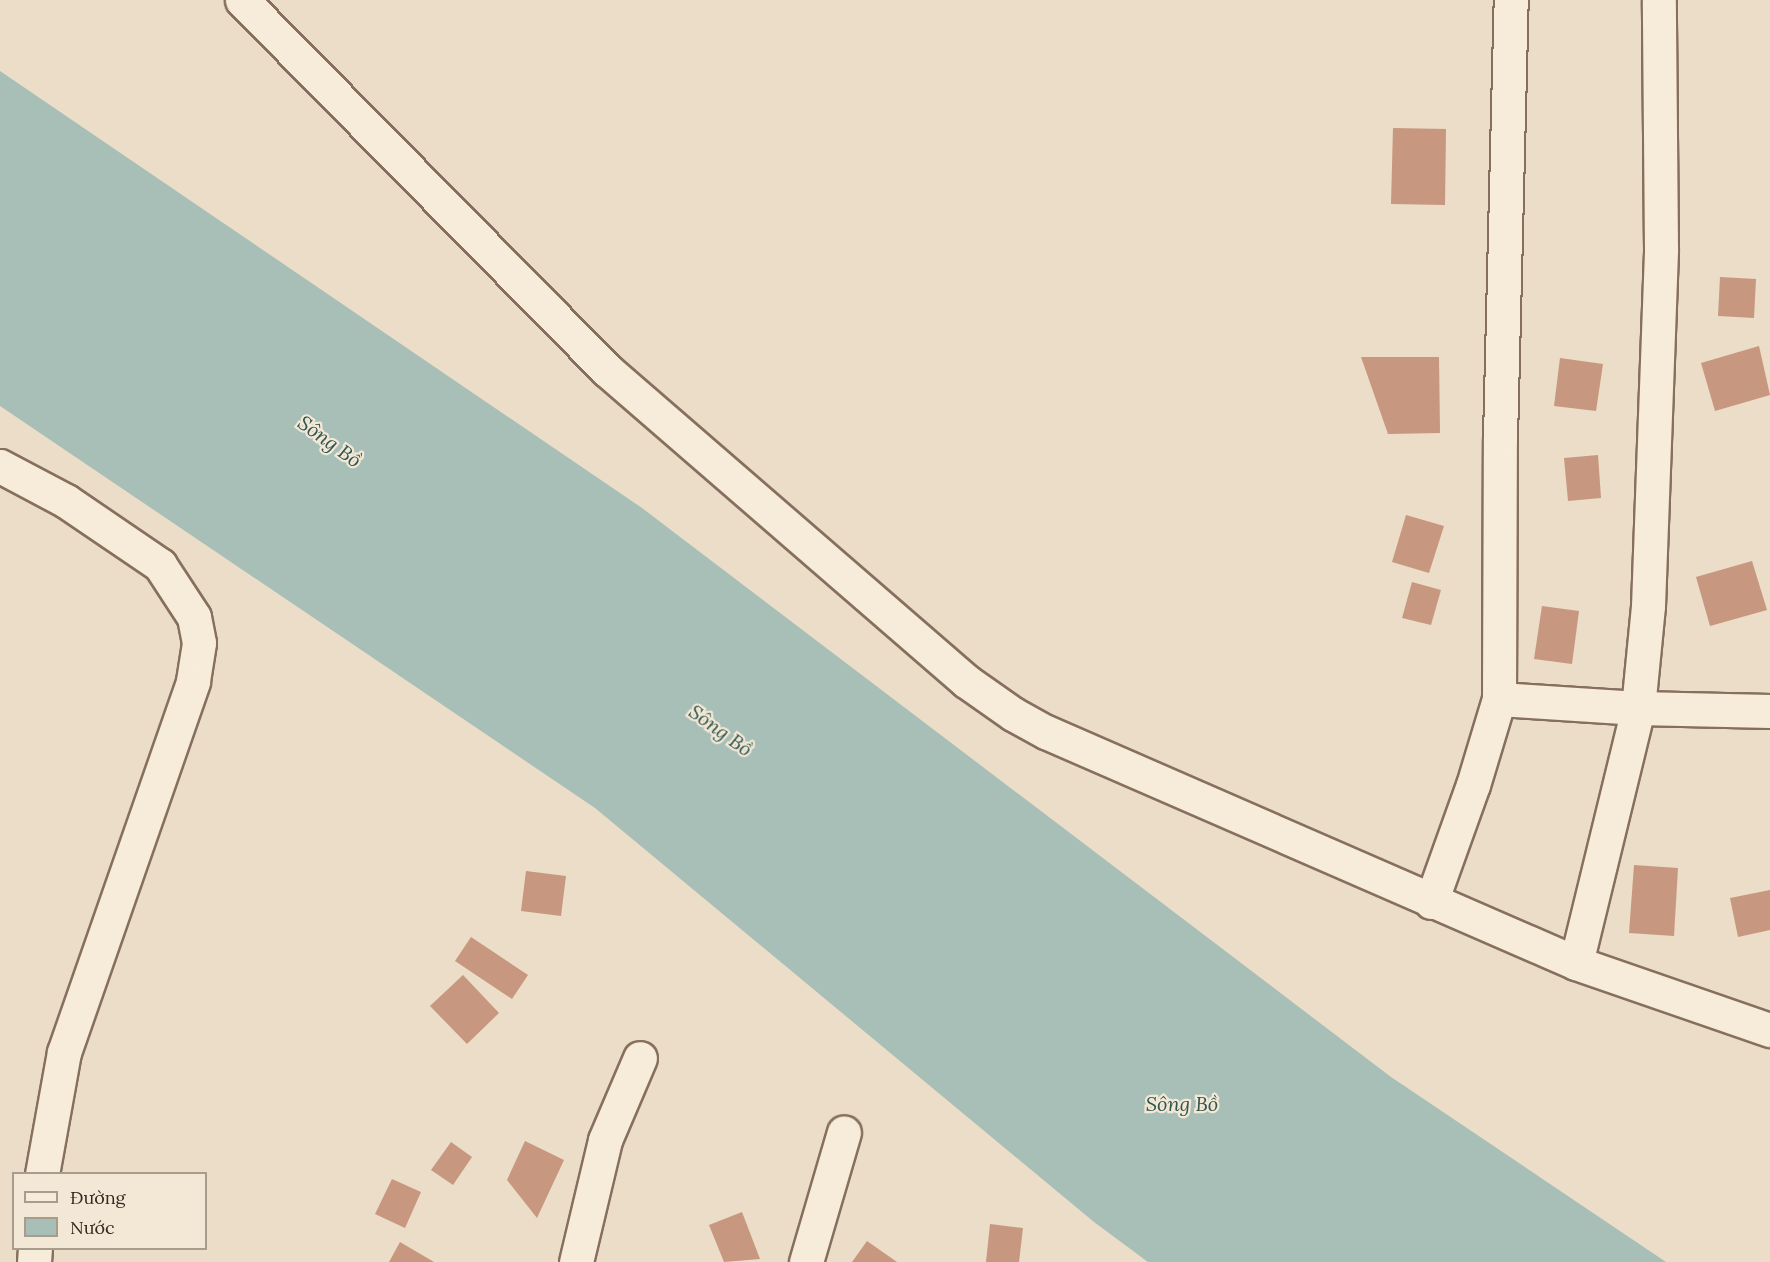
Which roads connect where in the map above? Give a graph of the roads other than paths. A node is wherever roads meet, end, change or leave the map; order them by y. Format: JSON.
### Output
{"nodes":[{"id":1,"x":242,"y":0,"type":"edge"},
{"id":2,"x":1511,"y":0,"type":"edge"},
{"id":3,"x":1659,"y":0,"type":"edge"},
{"id":4,"x":0,"y":466,"type":"edge"},
{"id":5,"x":1499,"y":699,"type":"junction"},
{"id":6,"x":1638,"y":708,"type":"junction"},
{"id":7,"x":1770,"y":711,"type":"edge"},
{"id":8,"x":1431,"y":902,"type":"junction"},
{"id":9,"x":1576,"y":963,"type":"junction"},
{"id":10,"x":1770,"y":1030,"type":"edge"},
{"id":11,"x":640,"y":1058,"type":"dead end"},
{"id":12,"x":844,"y":1132,"type":"dead end"},
{"id":13,"x":42,"y":1172,"type":"edge"},
{"id":14,"x":576,"y":1262,"type":"edge"},
{"id":15,"x":807,"y":1262,"type":"edge"}],
"edges":[{"from":1,"to":8,"type":"street"},
{"from":2,"to":5,"type":"street"},
{"from":3,"to":6,"type":"street"},
{"from":4,"to":13,"type":"street"},
{"from":5,"to":6,"type":"street"},
{"from":5,"to":8,"type":"street"},
{"from":6,"to":7,"type":"street"},
{"from":6,"to":9,"type":"street"},
{"from":8,"to":9,"type":"street"},
{"from":9,"to":10,"type":"street"},
{"from":11,"to":14,"type":"street"},
{"from":12,"to":15,"type":"street"}]}
